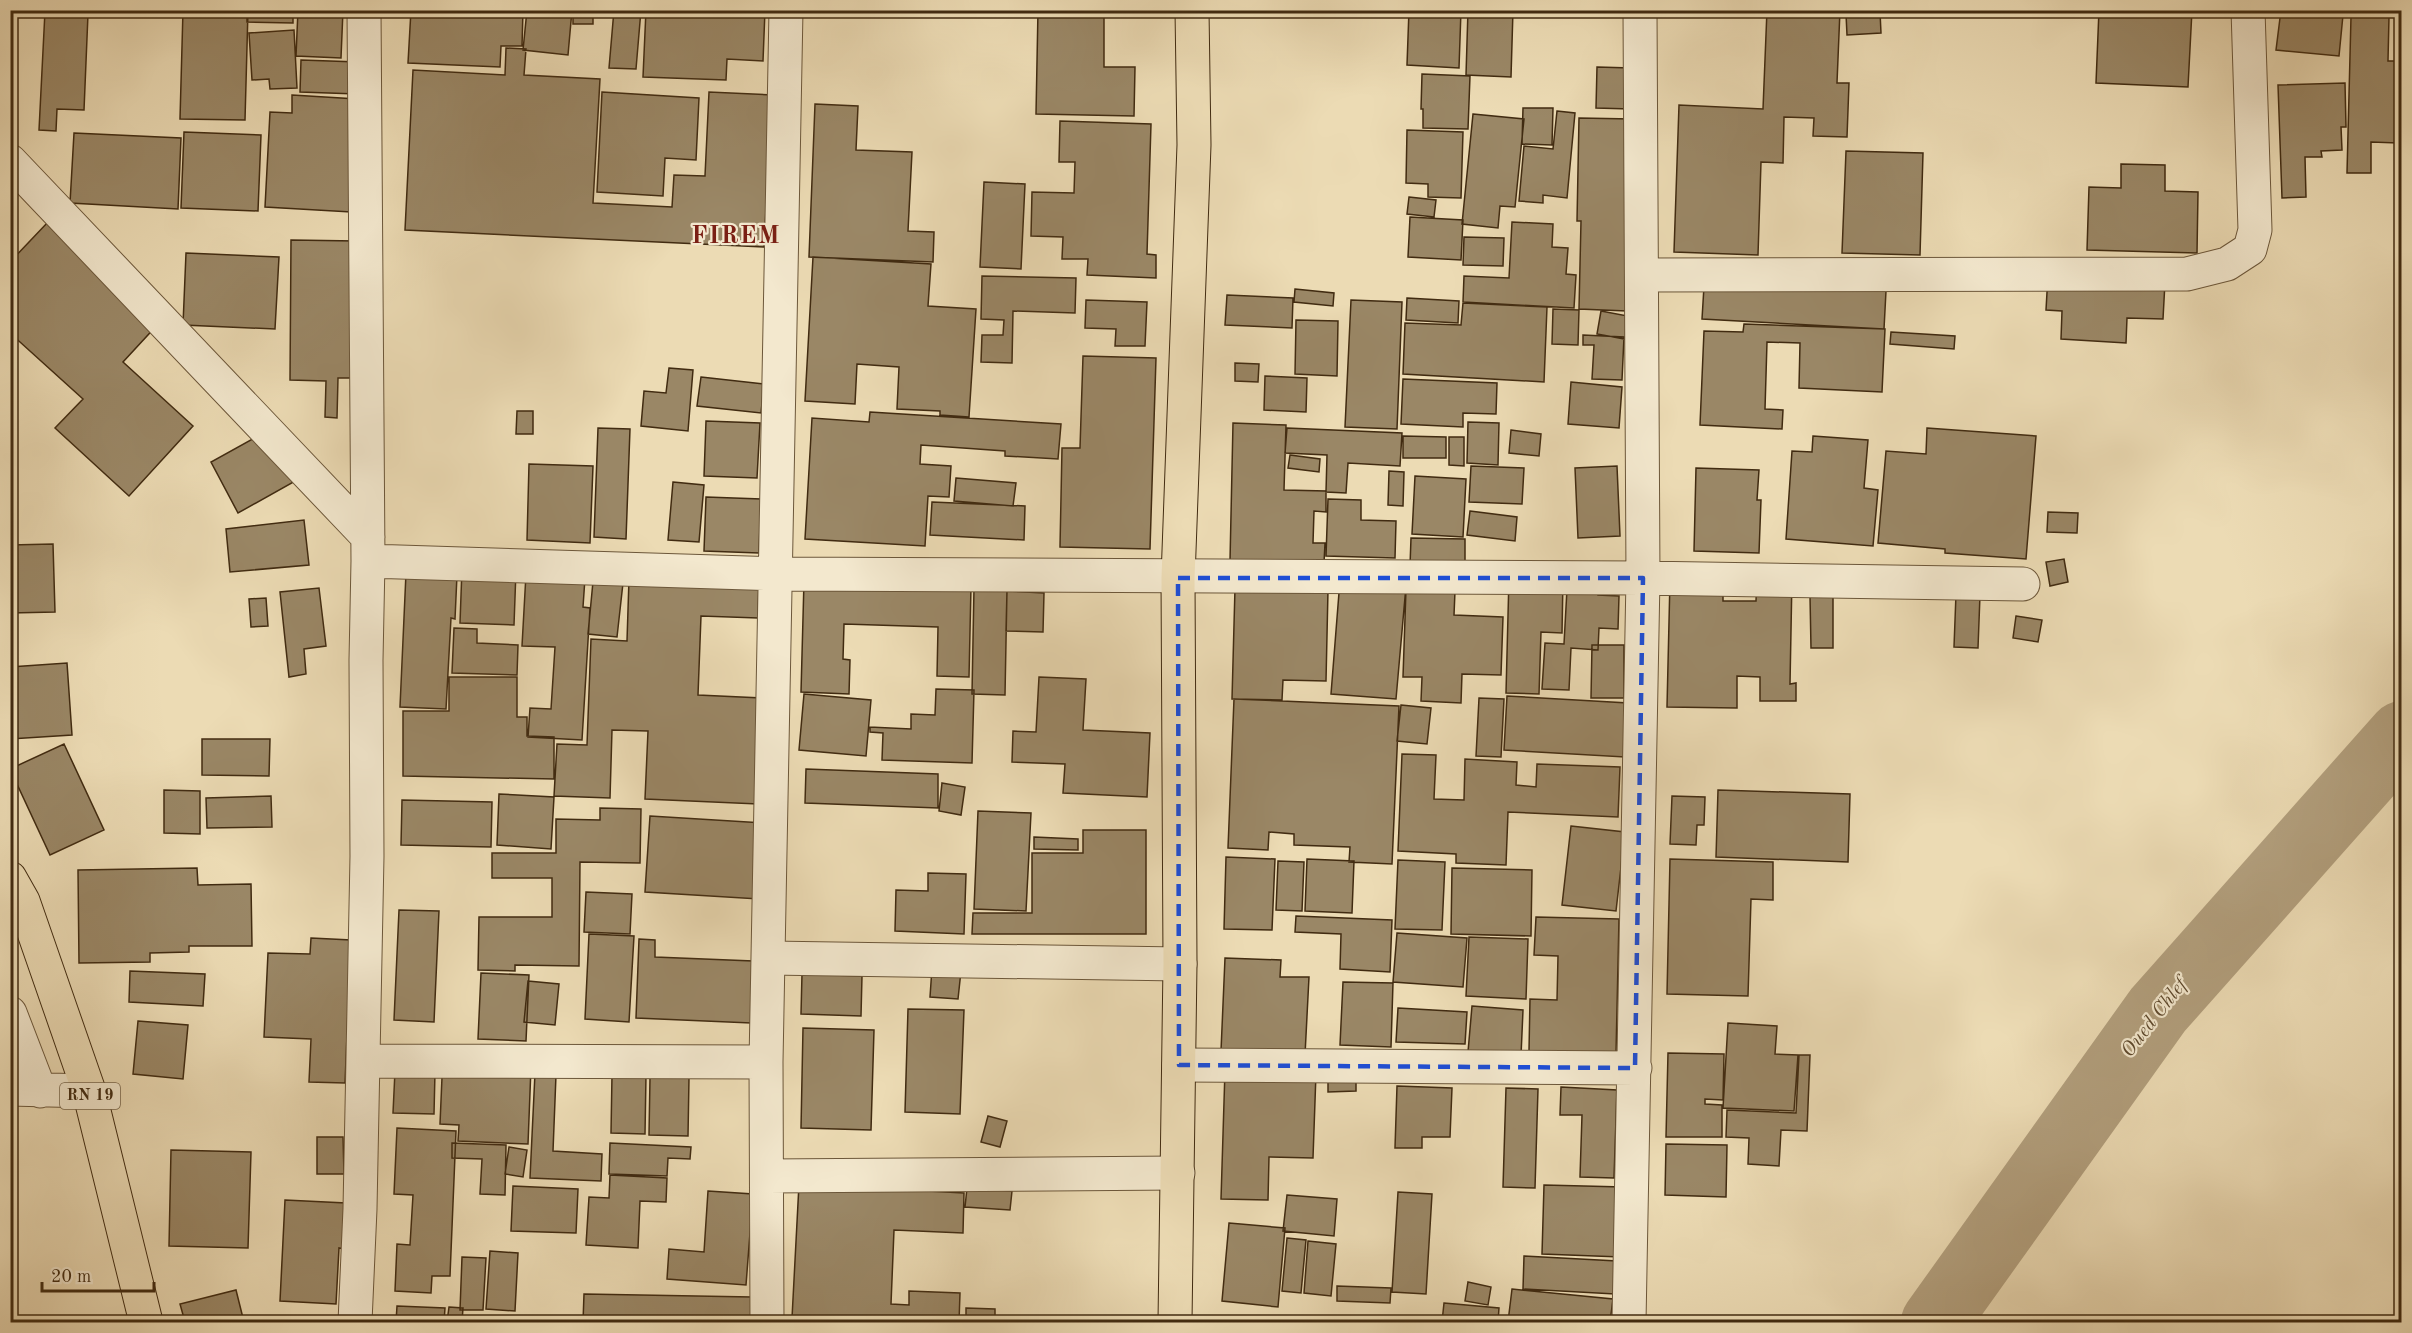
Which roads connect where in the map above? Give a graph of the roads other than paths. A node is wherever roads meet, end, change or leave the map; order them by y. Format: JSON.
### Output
{"nodes":[{"id":1,"x":364,"y":10,"type":"edge"},
{"id":2,"x":786,"y":10,"type":"edge"},
{"id":3,"x":1192,"y":10,"type":"edge"},
{"id":4,"x":1640,"y":10,"type":"edge"},
{"id":5,"x":2248,"y":10,"type":"edge"},
{"id":6,"x":10,"y":161,"type":"edge"},
{"id":7,"x":1642,"y":275,"type":"junction"},
{"id":8,"x":368,"y":549,"type":"junction"},
{"id":9,"x":777,"y":574,"type":"junction"},
{"id":10,"x":1178,"y":578,"type":"junction"},
{"id":11,"x":1643,"y":578,"type":"junction"},
{"id":12,"x":2024,"y":584,"type":"dead end"},
{"id":13,"x":10,"y":878,"type":"edge"},
{"id":14,"x":769,"y":958,"type":"junction"},
{"id":15,"x":1180,"y":964,"type":"junction"},
{"id":16,"x":10,"y":1013,"type":"edge"},
{"id":17,"x":363,"y":1061,"type":"junction"},
{"id":18,"x":766,"y":1062,"type":"junction"},
{"id":19,"x":1179,"y":1065,"type":"junction"},
{"id":20,"x":1635,"y":1068,"type":"junction"},
{"id":21,"x":25,"y":1090,"type":"edge"},
{"id":22,"x":89,"y":1091,"type":"junction"},
{"id":23,"x":1178,"y":1173,"type":"junction"},
{"id":24,"x":768,"y":1176,"type":"junction"},
{"id":25,"x":146,"y":1323,"type":"edge"},
{"id":26,"x":355,"y":1323,"type":"edge"},
{"id":27,"x":767,"y":1323,"type":"edge"},
{"id":28,"x":1175,"y":1323,"type":"edge"},
{"id":29,"x":1629,"y":1323,"type":"edge"}],
"edges":[{"from":1,"to":8,"type":"street"},
{"from":2,"to":9,"type":"street"},
{"from":3,"to":10,"type":"main road"},
{"from":4,"to":7,"type":"street"},
{"from":5,"to":7,"type":"street"},
{"from":6,"to":8,"type":"street"},
{"from":7,"to":11,"type":"street"},
{"from":8,"to":9,"type":"street"},
{"from":8,"to":17,"type":"street"},
{"from":9,"to":10,"type":"street"},
{"from":9,"to":14,"type":"street"},
{"from":10,"to":11,"type":"street"},
{"from":10,"to":15,"type":"main road"},
{"from":11,"to":12,"type":"street"},
{"from":11,"to":20,"type":"street"},
{"from":13,"to":22,"type":"main road","number":"RN 19"},
{"from":14,"to":15,"type":"street"},
{"from":14,"to":18,"type":"street"},
{"from":15,"to":19,"type":"main road"},
{"from":16,"to":21,"type":"street"},
{"from":17,"to":18,"type":"street"},
{"from":17,"to":26,"type":"street"},
{"from":18,"to":24,"type":"street"},
{"from":19,"to":20,"type":"street"},
{"from":19,"to":23,"type":"main road"},
{"from":20,"to":29,"type":"street"},
{"from":21,"to":22,"type":"street"},
{"from":22,"to":25,"type":"main road","number":"RN 19"},
{"from":23,"to":24,"type":"street"},
{"from":23,"to":28,"type":"main road"},
{"from":24,"to":27,"type":"street"}]}
